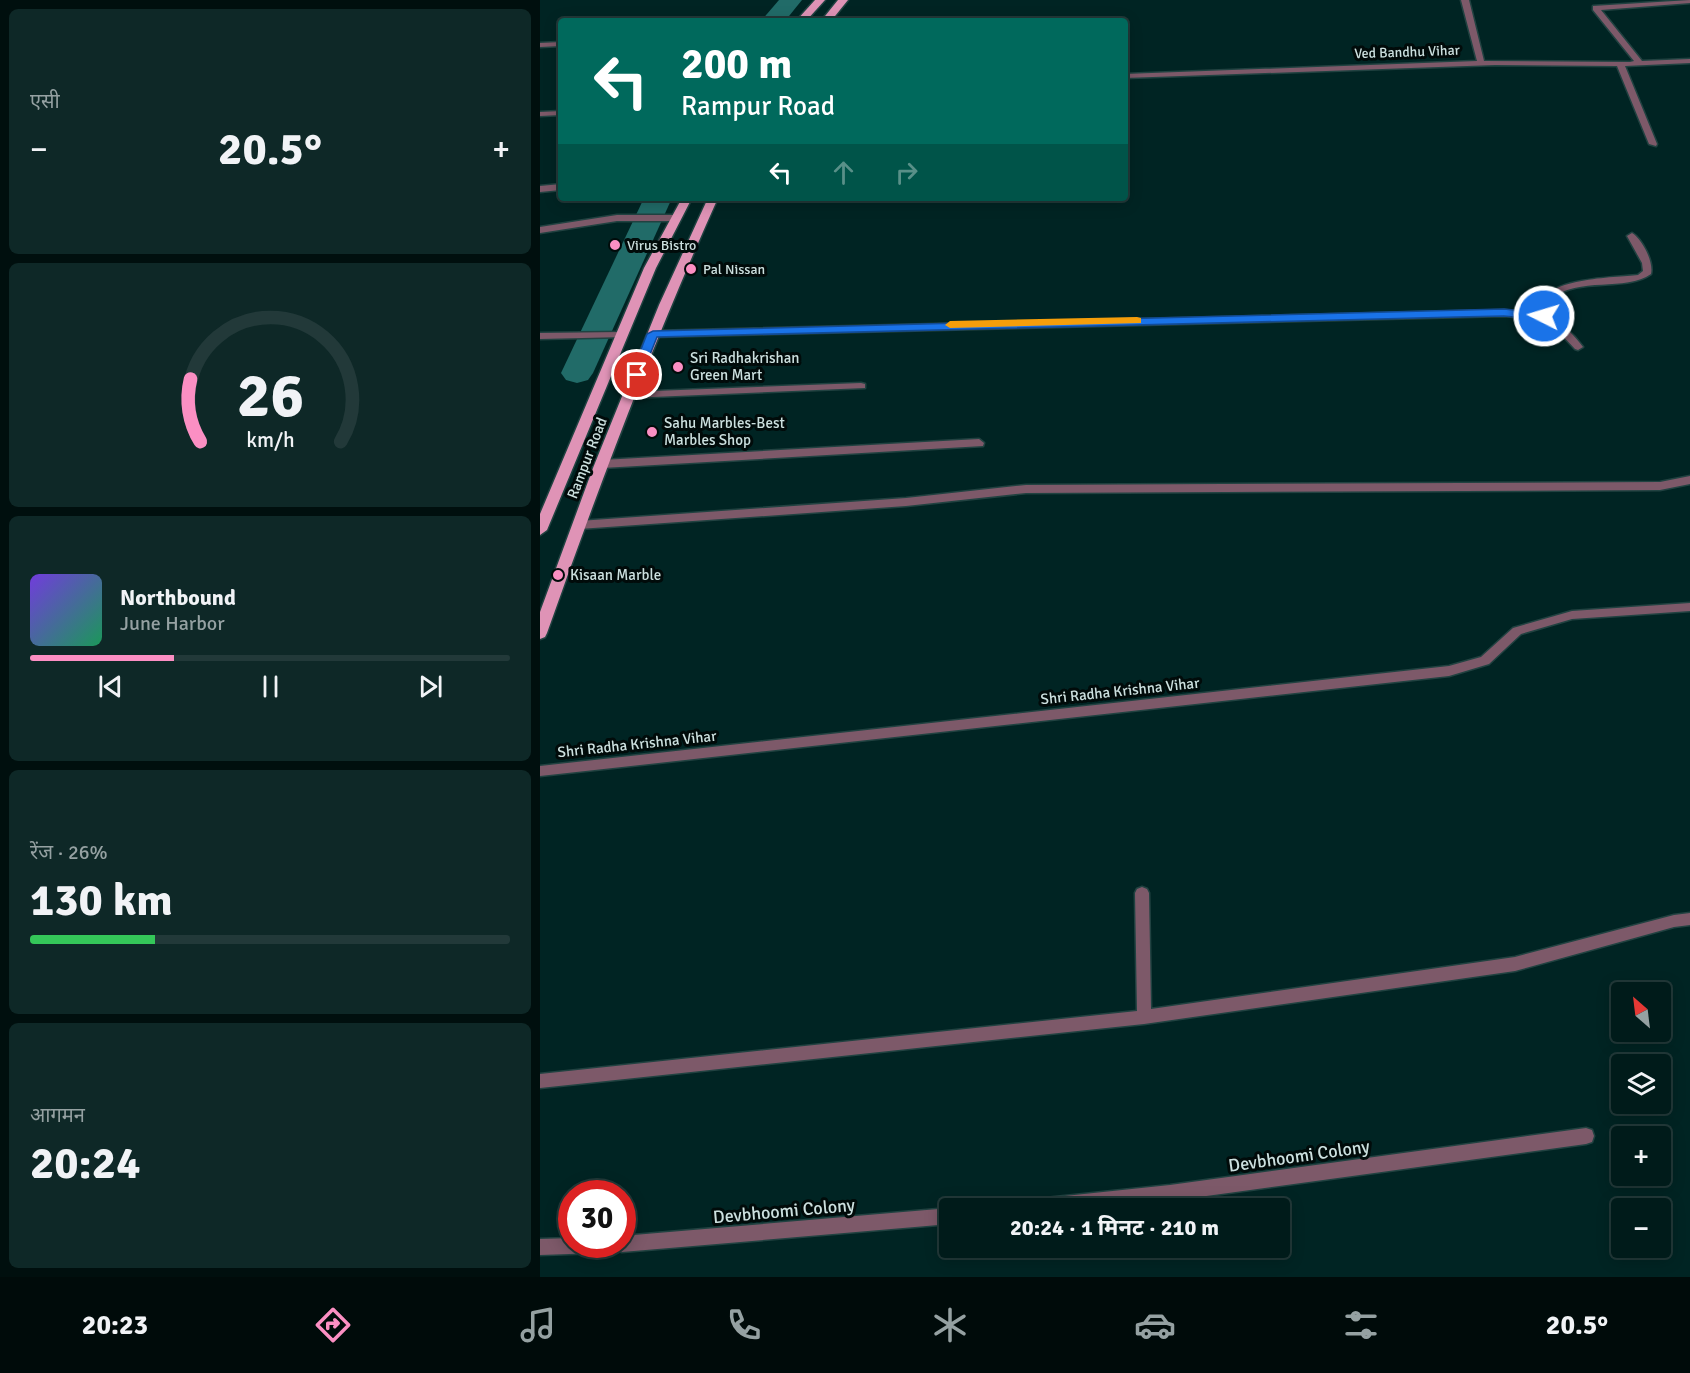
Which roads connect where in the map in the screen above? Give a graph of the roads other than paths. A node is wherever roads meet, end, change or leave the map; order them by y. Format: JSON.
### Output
{"nodes":[{"id":1,"x":820,"y":0,"type":"edge"},
{"id":2,"x":843,"y":0,"type":"edge"},
{"id":3,"x":1465,"y":0,"type":"edge"},
{"id":4,"x":1690,"y":1,"type":"edge"},
{"id":5,"x":804,"y":18,"type":"edge"},
{"id":6,"x":828,"y":18,"type":"edge"},
{"id":7,"x":558,"y":44,"type":"edge"},
{"id":8,"x":540,"y":45,"type":"edge"},
{"id":9,"x":1690,"y":61,"type":"edge"},
{"id":10,"x":1481,"y":63,"type":"junction"},
{"id":11,"x":1620,"y":64,"type":"junction"},
{"id":12,"x":1640,"y":64,"type":"junction"},
{"id":13,"x":1128,"y":76,"type":"edge"},
{"id":14,"x":558,"y":113,"type":"edge"},
{"id":15,"x":540,"y":114,"type":"edge"},
{"id":16,"x":1653,"y":144,"type":"dead end"},
{"id":17,"x":558,"y":187,"type":"edge"},
{"id":18,"x":540,"y":189,"type":"edge"},
{"id":19,"x":686,"y":201,"type":"edge"},
{"id":20,"x":712,"y":201,"type":"edge"},
{"id":21,"x":677,"y":218,"type":"junction"},
{"id":22,"x":540,"y":230,"type":"edge"},
{"id":23,"x":1632,"y":236,"type":"dead end"},
{"id":24,"x":1544,"y":316,"type":"junction"},
{"id":25,"x":653,"y":334,"type":"junction"},
{"id":26,"x":622,"y":335,"type":"junction"},
{"id":27,"x":540,"y":336,"type":"edge"},
{"id":28,"x":1578,"y":347,"type":"dead end"},
{"id":29,"x":861,"y":386,"type":"dead end"},
{"id":30,"x":629,"y":395,"type":"junction"},
{"id":31,"x":979,"y":443,"type":"dead end"},
{"id":32,"x":603,"y":464,"type":"junction"},
{"id":33,"x":1690,"y":480,"type":"edge"},
{"id":34,"x":579,"y":525,"type":"junction"},
{"id":35,"x":540,"y":530,"type":"edge"},
{"id":36,"x":1690,"y":607,"type":"edge"},
{"id":37,"x":540,"y":633,"type":"edge"},
{"id":38,"x":540,"y":771,"type":"edge"},
{"id":39,"x":1142,"y":893,"type":"dead end"},
{"id":40,"x":1690,"y":919,"type":"edge"},
{"id":41,"x":1144,"y":1017,"type":"junction"},
{"id":42,"x":540,"y":1081,"type":"edge"},
{"id":43,"x":1586,"y":1136,"type":"dead end"},
{"id":44,"x":1122,"y":1198,"type":"edge"},
{"id":45,"x":939,"y":1217,"type":"edge"},
{"id":46,"x":636,"y":1243,"type":"edge"},
{"id":47,"x":558,"y":1246,"type":"edge"},
{"id":48,"x":540,"y":1247,"type":"edge"}],
"edges":[{"from":1,"to":5,"type":"main road"},
{"from":2,"to":6,"type":"main road"},
{"from":3,"to":10,"type":"street"},
{"from":4,"to":12,"type":"street"},
{"from":7,"to":8,"type":"street"},
{"from":9,"to":12,"type":"street","name":"Ved Bandhu Vihar"},
{"from":10,"to":11,"type":"street","name":"Ved Bandhu Vihar"},
{"from":10,"to":13,"type":"street","name":"Ved Bandhu Vihar"},
{"from":11,"to":12,"type":"street","name":"Ved Bandhu Vihar"},
{"from":11,"to":16,"type":"street"},
{"from":14,"to":15,"type":"street"},
{"from":17,"to":18,"type":"street"},
{"from":19,"to":21,"type":"main road"},
{"from":20,"to":25,"type":"main road","name":"Rampur Road"},
{"from":21,"to":22,"type":"street"},
{"from":21,"to":26,"type":"main road"},
{"from":23,"to":24,"type":"street"},
{"from":24,"to":25,"type":"street"},
{"from":24,"to":28,"type":"street"},
{"from":25,"to":30,"type":"main road","name":"Rampur Road"},
{"from":26,"to":27,"type":"street"},
{"from":26,"to":35,"type":"main road"},
{"from":29,"to":30,"type":"street"},
{"from":30,"to":32,"type":"main road","name":"Rampur Road"},
{"from":31,"to":32,"type":"street"},
{"from":32,"to":34,"type":"main road","name":"Rampur Road"},
{"from":33,"to":34,"type":"street"},
{"from":34,"to":37,"type":"main road","name":"Rampur Road"},
{"from":36,"to":38,"type":"street","name":"Shri Radha Krishna Vihar"},
{"from":39,"to":41,"type":"street"},
{"from":40,"to":41,"type":"street"},
{"from":41,"to":42,"type":"street"},
{"from":43,"to":44,"type":"street","name":"Devbhoomi Colony"},
{"from":45,"to":46,"type":"street","name":"Devbhoomi Colony"},
{"from":47,"to":48,"type":"street"}]}
